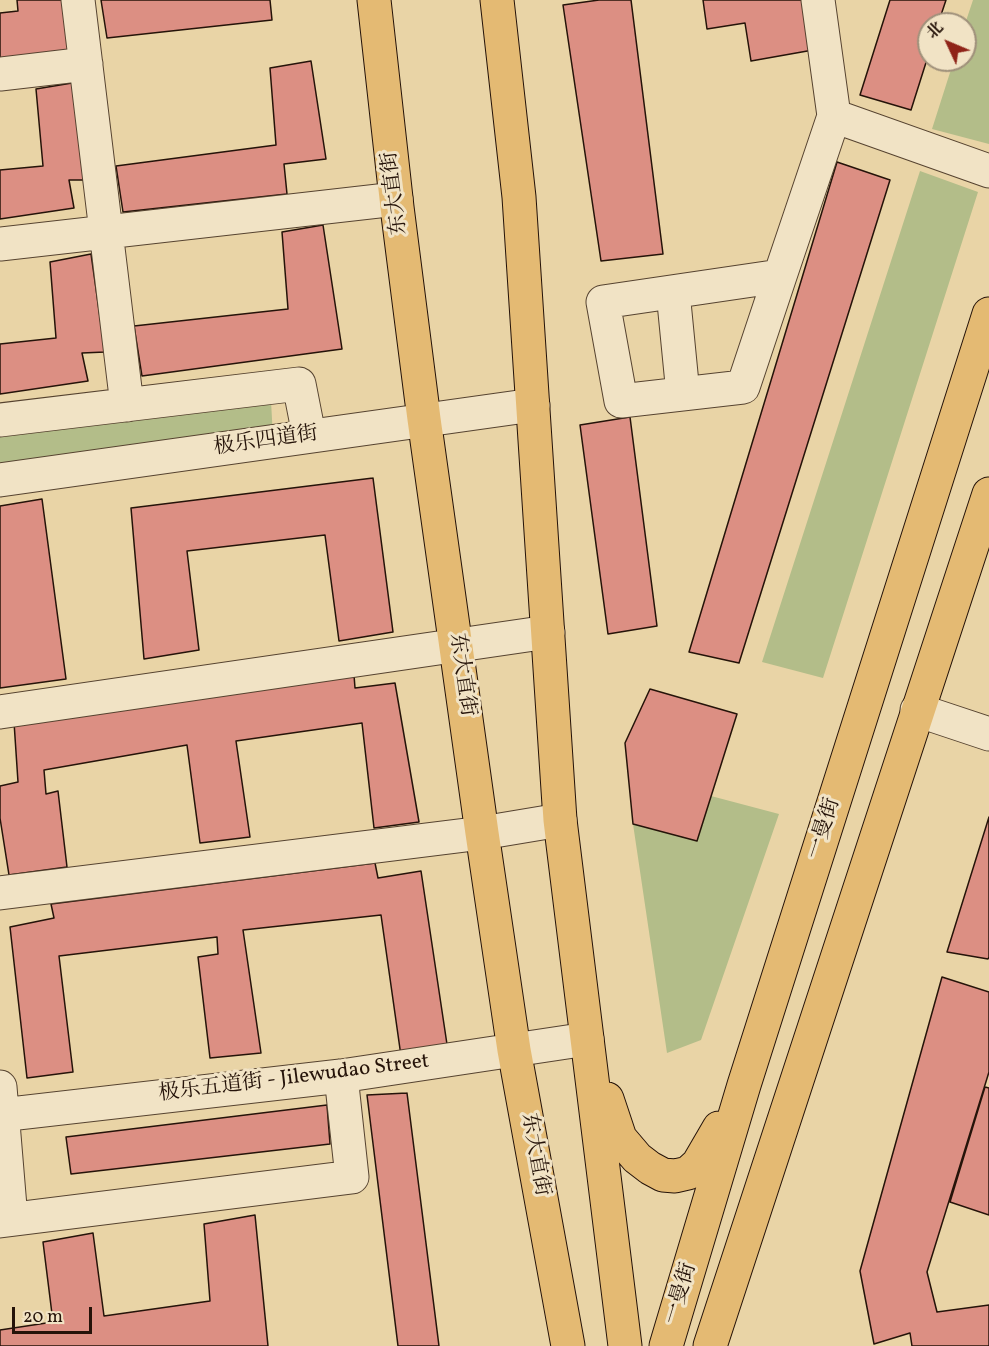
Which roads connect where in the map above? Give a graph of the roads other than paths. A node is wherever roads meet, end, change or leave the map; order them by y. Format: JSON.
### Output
{"nodes":[{"id":1,"x":78,"y":0,"type":"edge"},
{"id":2,"x":374,"y":0,"type":"edge"},
{"id":3,"x":497,"y":0,"type":"edge"},
{"id":4,"x":818,"y":0,"type":"edge"},
{"id":5,"x":86,"y":64,"type":"junction"},
{"id":6,"x":0,"y":74,"type":"edge"},
{"id":7,"x":834,"y":116,"type":"junction"},
{"id":8,"x":989,"y":171,"type":"edge"},
{"id":9,"x":396,"y":199,"type":"junction"},
{"id":10,"x":106,"y":230,"type":"junction"},
{"id":11,"x":0,"y":244,"type":"edge"},
{"id":12,"x":780,"y":276,"type":"junction"},
{"id":13,"x":673,"y":292,"type":"junction"},
{"id":14,"x":989,"y":314,"type":"edge"},
{"id":15,"x":683,"y":394,"type":"junction"},
{"id":16,"x":127,"y":405,"type":"junction"},
{"id":17,"x":533,"y":405,"type":"junction"},
{"id":18,"x":424,"y":419,"type":"junction"},
{"id":19,"x":0,"y":420,"type":"edge"},
{"id":20,"x":309,"y":435,"type":"junction"},
{"id":21,"x":0,"y":480,"type":"edge"},
{"id":22,"x":989,"y":494,"type":"edge"},
{"id":23,"x":548,"y":632,"type":"junction"},
{"id":24,"x":457,"y":645,"type":"junction"},
{"id":25,"x":917,"y":710,"type":"junction"},
{"id":26,"x":0,"y":712,"type":"edge"},
{"id":27,"x":989,"y":734,"type":"edge"},
{"id":28,"x":560,"y":820,"type":"junction"},
{"id":29,"x":482,"y":833,"type":"junction"},
{"id":30,"x":0,"y":894,"type":"edge"},
{"id":31,"x":587,"y":1039,"type":"junction"},
{"id":32,"x":514,"y":1050,"type":"junction"},
{"id":33,"x":341,"y":1076,"type":"junction"},
{"id":34,"x":744,"y":1085,"type":"junction"},
{"id":35,"x":1,"y":1105,"type":"edge"},
{"id":36,"x":6,"y":1220,"type":"edge"},
{"id":37,"x":731,"y":1280,"type":"junction"},
{"id":38,"x":568,"y":1346,"type":"edge"},
{"id":39,"x":625,"y":1346,"type":"edge"},
{"id":40,"x":666,"y":1346,"type":"edge"},
{"id":41,"x":710,"y":1346,"type":"edge"},
{"id":42,"x":726,"y":1346,"type":"edge"}],
"edges":[{"from":1,"to":5,"type":"street"},
{"from":2,"to":9,"type":"main road","name":"东大直街"},
{"from":3,"to":17,"type":"main road"},
{"from":4,"to":7,"type":"street"},
{"from":5,"to":6,"type":"street"},
{"from":5,"to":10,"type":"street"},
{"from":7,"to":8,"type":"street"},
{"from":7,"to":12,"type":"street"},
{"from":9,"to":10,"type":"street"},
{"from":9,"to":18,"type":"main road","name":"东大直街"},
{"from":10,"to":11,"type":"street"},
{"from":10,"to":16,"type":"street"},
{"from":12,"to":13,"type":"street"},
{"from":12,"to":15,"type":"street"},
{"from":13,"to":15,"type":"street"},
{"from":13,"to":15,"type":"street"},
{"from":14,"to":34,"type":"main road","name":"一曼街"},
{"from":16,"to":19,"type":"street"},
{"from":16,"to":20,"type":"street"},
{"from":17,"to":18,"type":"street","name":"极乐四道街"},
{"from":17,"to":23,"type":"main road"},
{"from":18,"to":20,"type":"street","name":"极乐四道街"},
{"from":18,"to":24,"type":"main road","name":"东大直街"},
{"from":20,"to":21,"type":"street","name":"极乐四道街"},
{"from":22,"to":25,"type":"main road","name":"一曼街"},
{"from":23,"to":24,"type":"street"},
{"from":23,"to":28,"type":"main road"},
{"from":24,"to":26,"type":"street"},
{"from":24,"to":29,"type":"main road","name":"东大直街"},
{"from":25,"to":27,"type":"street"},
{"from":25,"to":37,"type":"main road","name":"一曼街"},
{"from":28,"to":29,"type":"street"},
{"from":28,"to":31,"type":"main road"},
{"from":29,"to":30,"type":"street"},
{"from":29,"to":32,"type":"main road","name":"东大直街"},
{"from":31,"to":32,"type":"street","name":"极乐五道街 - Jilewudao Street"},
{"from":31,"to":34,"type":"main road"},
{"from":31,"to":39,"type":"main road"},
{"from":32,"to":33,"type":"street","name":"极乐五道街 - Jilewudao Street"},
{"from":32,"to":38,"type":"main road","name":"东大直街"},
{"from":33,"to":35,"type":"street","name":"极乐五道街 - Jilewudao Street"},
{"from":33,"to":36,"type":"street"},
{"from":34,"to":40,"type":"main road","name":"一曼街"},
{"from":35,"to":36,"type":"street"},
{"from":37,"to":41,"type":"main road","name":"一曼街"},
{"from":37,"to":42,"type":"main road"}]}
